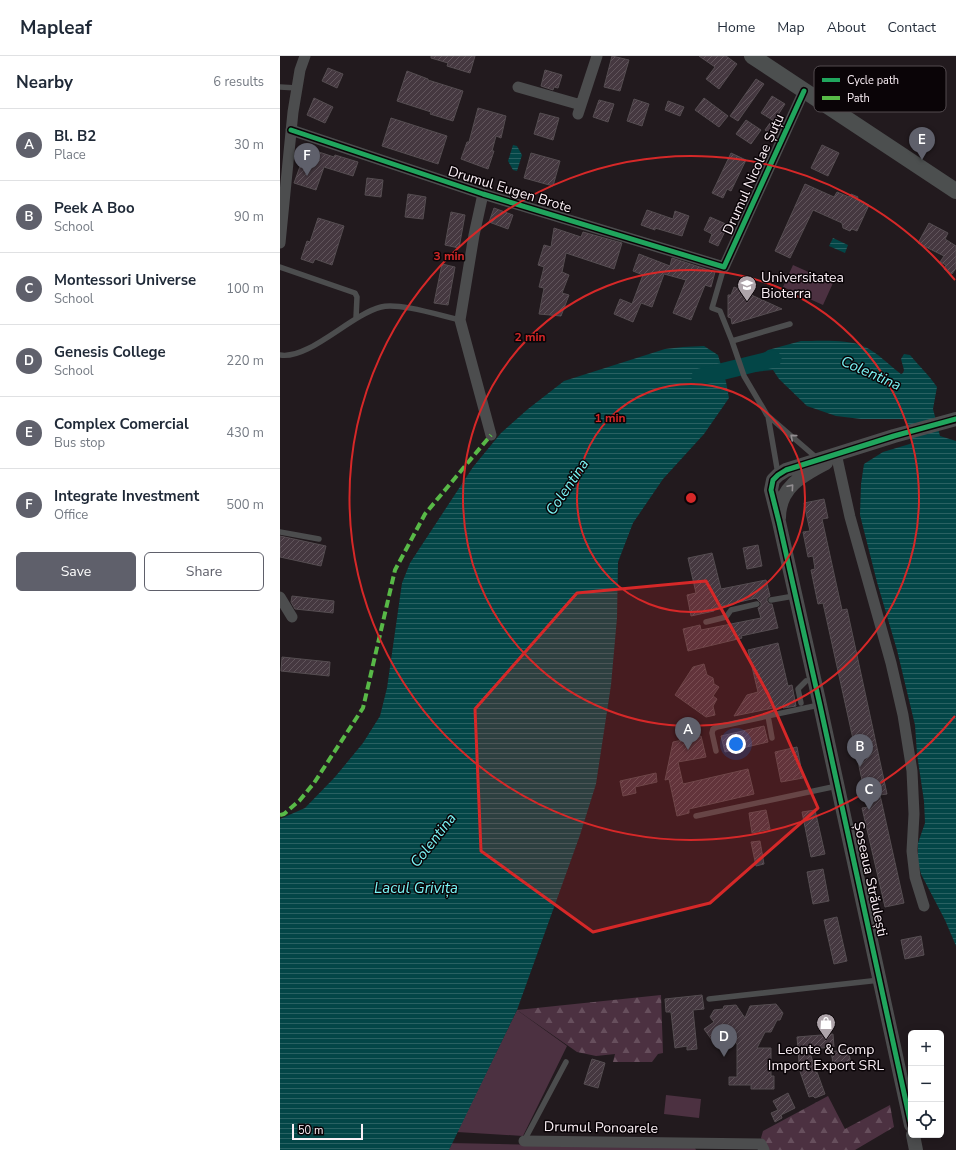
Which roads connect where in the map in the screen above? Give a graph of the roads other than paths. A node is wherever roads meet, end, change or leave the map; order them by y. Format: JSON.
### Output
{"nodes":[{"id":1,"x":305,"y":56,"type":"edge"},
{"id":2,"x":597,"y":56,"type":"edge"},
{"id":3,"x":752,"y":56,"type":"edge"},
{"id":4,"x":280,"y":87,"type":"edge"},
{"id":5,"x":518,"y":87,"type":"dead end"},
{"id":6,"x":297,"y":88,"type":"junction"},
{"id":7,"x":804,"y":91,"type":"junction"},
{"id":8,"x":814,"y":98,"type":"edge"},
{"id":9,"x":836,"y":112,"type":"edge"},
{"id":10,"x":291,"y":130,"type":"junction"},
{"id":11,"x":956,"y":191,"type":"edge"},
{"id":12,"x":483,"y":194,"type":"junction"},
{"id":13,"x":281,"y":217,"type":"edge"},
{"id":14,"x":280,"y":243,"type":"edge"},
{"id":15,"x":280,"y":267,"type":"edge"},
{"id":16,"x":724,"y":267,"type":"junction"},
{"id":17,"x":356,"y":318,"type":"junction"},
{"id":18,"x":460,"y":320,"type":"junction"},
{"id":19,"x":790,"y":324,"type":"dead end"},
{"id":20,"x":732,"y":341,"type":"junction"},
{"id":21,"x":280,"y":354,"type":"edge"},
{"id":22,"x":768,"y":415,"type":"junction"},
{"id":23,"x":951,"y":420,"type":"edge"},
{"id":24,"x":491,"y":435,"type":"dead end"},
{"id":25,"x":861,"y":446,"type":"junction"},
{"id":26,"x":837,"y":458,"type":"junction"},
{"id":27,"x":818,"y":459,"type":"junction"},
{"id":28,"x":778,"y":474,"type":"junction"},
{"id":29,"x":779,"y":522,"type":"junction"},
{"id":30,"x":280,"y":532,"type":"edge"},
{"id":31,"x":319,"y":539,"type":"dead end"},
{"id":32,"x":796,"y":595,"type":"junction"},
{"id":33,"x":280,"y":597,"type":"edge"},
{"id":34,"x":771,"y":600,"type":"dead end"},
{"id":35,"x":757,"y":604,"type":"dead end"},
{"id":36,"x":292,"y":617,"type":"dead end"},
{"id":37,"x":706,"y":622,"type":"dead end"},
{"id":38,"x":806,"y":681,"type":"dead end"},
{"id":39,"x":801,"y":703,"type":"dead end"},
{"id":40,"x":820,"y":705,"type":"junction"},
{"id":41,"x":768,"y":716,"type":"junction"},
{"id":42,"x":772,"y":738,"type":"dead end"},
{"id":43,"x":716,"y":751,"type":"dead end"},
{"id":44,"x":838,"y":786,"type":"junction"},
{"id":45,"x":696,"y":816,"type":"dead end"},
{"id":46,"x":924,"y":906,"type":"dead end"},
{"id":47,"x":880,"y":980,"type":"junction"},
{"id":48,"x":708,"y":999,"type":"dead end"},
{"id":49,"x":566,"y":1062,"type":"dead end"},
{"id":50,"x":908,"y":1111,"type":"edge"},
{"id":51,"x":914,"y":1138,"type":"edge"},
{"id":52,"x":524,"y":1141,"type":"joint"},
{"id":53,"x":711,"y":1147,"type":"edge"},
{"id":54,"x":764,"y":1150,"type":"edge"},
{"id":55,"x":916,"y":1150,"type":"edge"}],
"edges":[{"from":1,"to":6,"type":"street"},
{"from":2,"to":5,"type":"street"},
{"from":3,"to":7,"type":"main road"},
{"from":4,"to":6,"type":"lane"},
{"from":6,"to":10,"type":"street"},
{"from":7,"to":8,"type":"main road"},
{"from":7,"to":16,"type":"street","name":"Drumul Nicolae Șuțu"},
{"from":9,"to":11,"type":"main road"},
{"from":10,"to":12,"type":"street","name":"Drumul Eugen Brote"},
{"from":10,"to":13,"type":"street"},
{"from":12,"to":16,"type":"street","name":"Drumul Eugen Brote"},
{"from":12,"to":18,"type":"street"},
{"from":13,"to":14,"type":"street"},
{"from":15,"to":17,"type":"lane"},
{"from":16,"to":20,"type":"lane"},
{"from":17,"to":18,"type":"lane"},
{"from":17,"to":21,"type":"lane"},
{"from":18,"to":24,"type":"street"},
{"from":19,"to":20,"type":"lane"},
{"from":20,"to":22,"type":"lane"},
{"from":27,"to":22,"type":"lane","one_way":true},
{"from":22,"to":28,"type":"lane"},
{"from":23,"to":25,"type":"street"},
{"from":25,"to":26,"type":"street"},
{"from":25,"to":27,"type":"street"},
{"from":29,"to":26,"type":"street","one_way":true},
{"from":26,"to":46,"type":"street"},
{"from":27,"to":28,"type":"street"},
{"from":28,"to":29,"type":"street","name":"Șoseaua Străulești"},
{"from":29,"to":32,"type":"street","name":"Șoseaua Străulești"},
{"from":30,"to":31,"type":"lane"},
{"from":32,"to":34,"type":"lane"},
{"from":32,"to":40,"type":"street","name":"Șoseaua Străulești"},
{"from":33,"to":36,"type":"street"},
{"from":35,"to":37,"type":"lane"},
{"from":38,"to":39,"type":"lane"},
{"from":40,"to":41,"type":"lane"},
{"from":40,"to":44,"type":"street","name":"Șoseaua Străulești"},
{"from":41,"to":42,"type":"lane"},
{"from":41,"to":43,"type":"lane"},
{"from":44,"to":45,"type":"lane"},
{"from":44,"to":47,"type":"street","name":"Șoseaua Străulești"},
{"from":47,"to":48,"type":"lane"},
{"from":47,"to":50,"type":"street","name":"Șoseaua Străulești"},
{"from":49,"to":52,"type":"lane","name":"Drumul Ponoarele"},
{"from":51,"to":55,"type":"street"},
{"from":52,"to":53,"type":"street","name":"Drumul Ponoarele"},
{"from":53,"to":54,"type":"street","name":"Drumul Ponoarele"}]}
